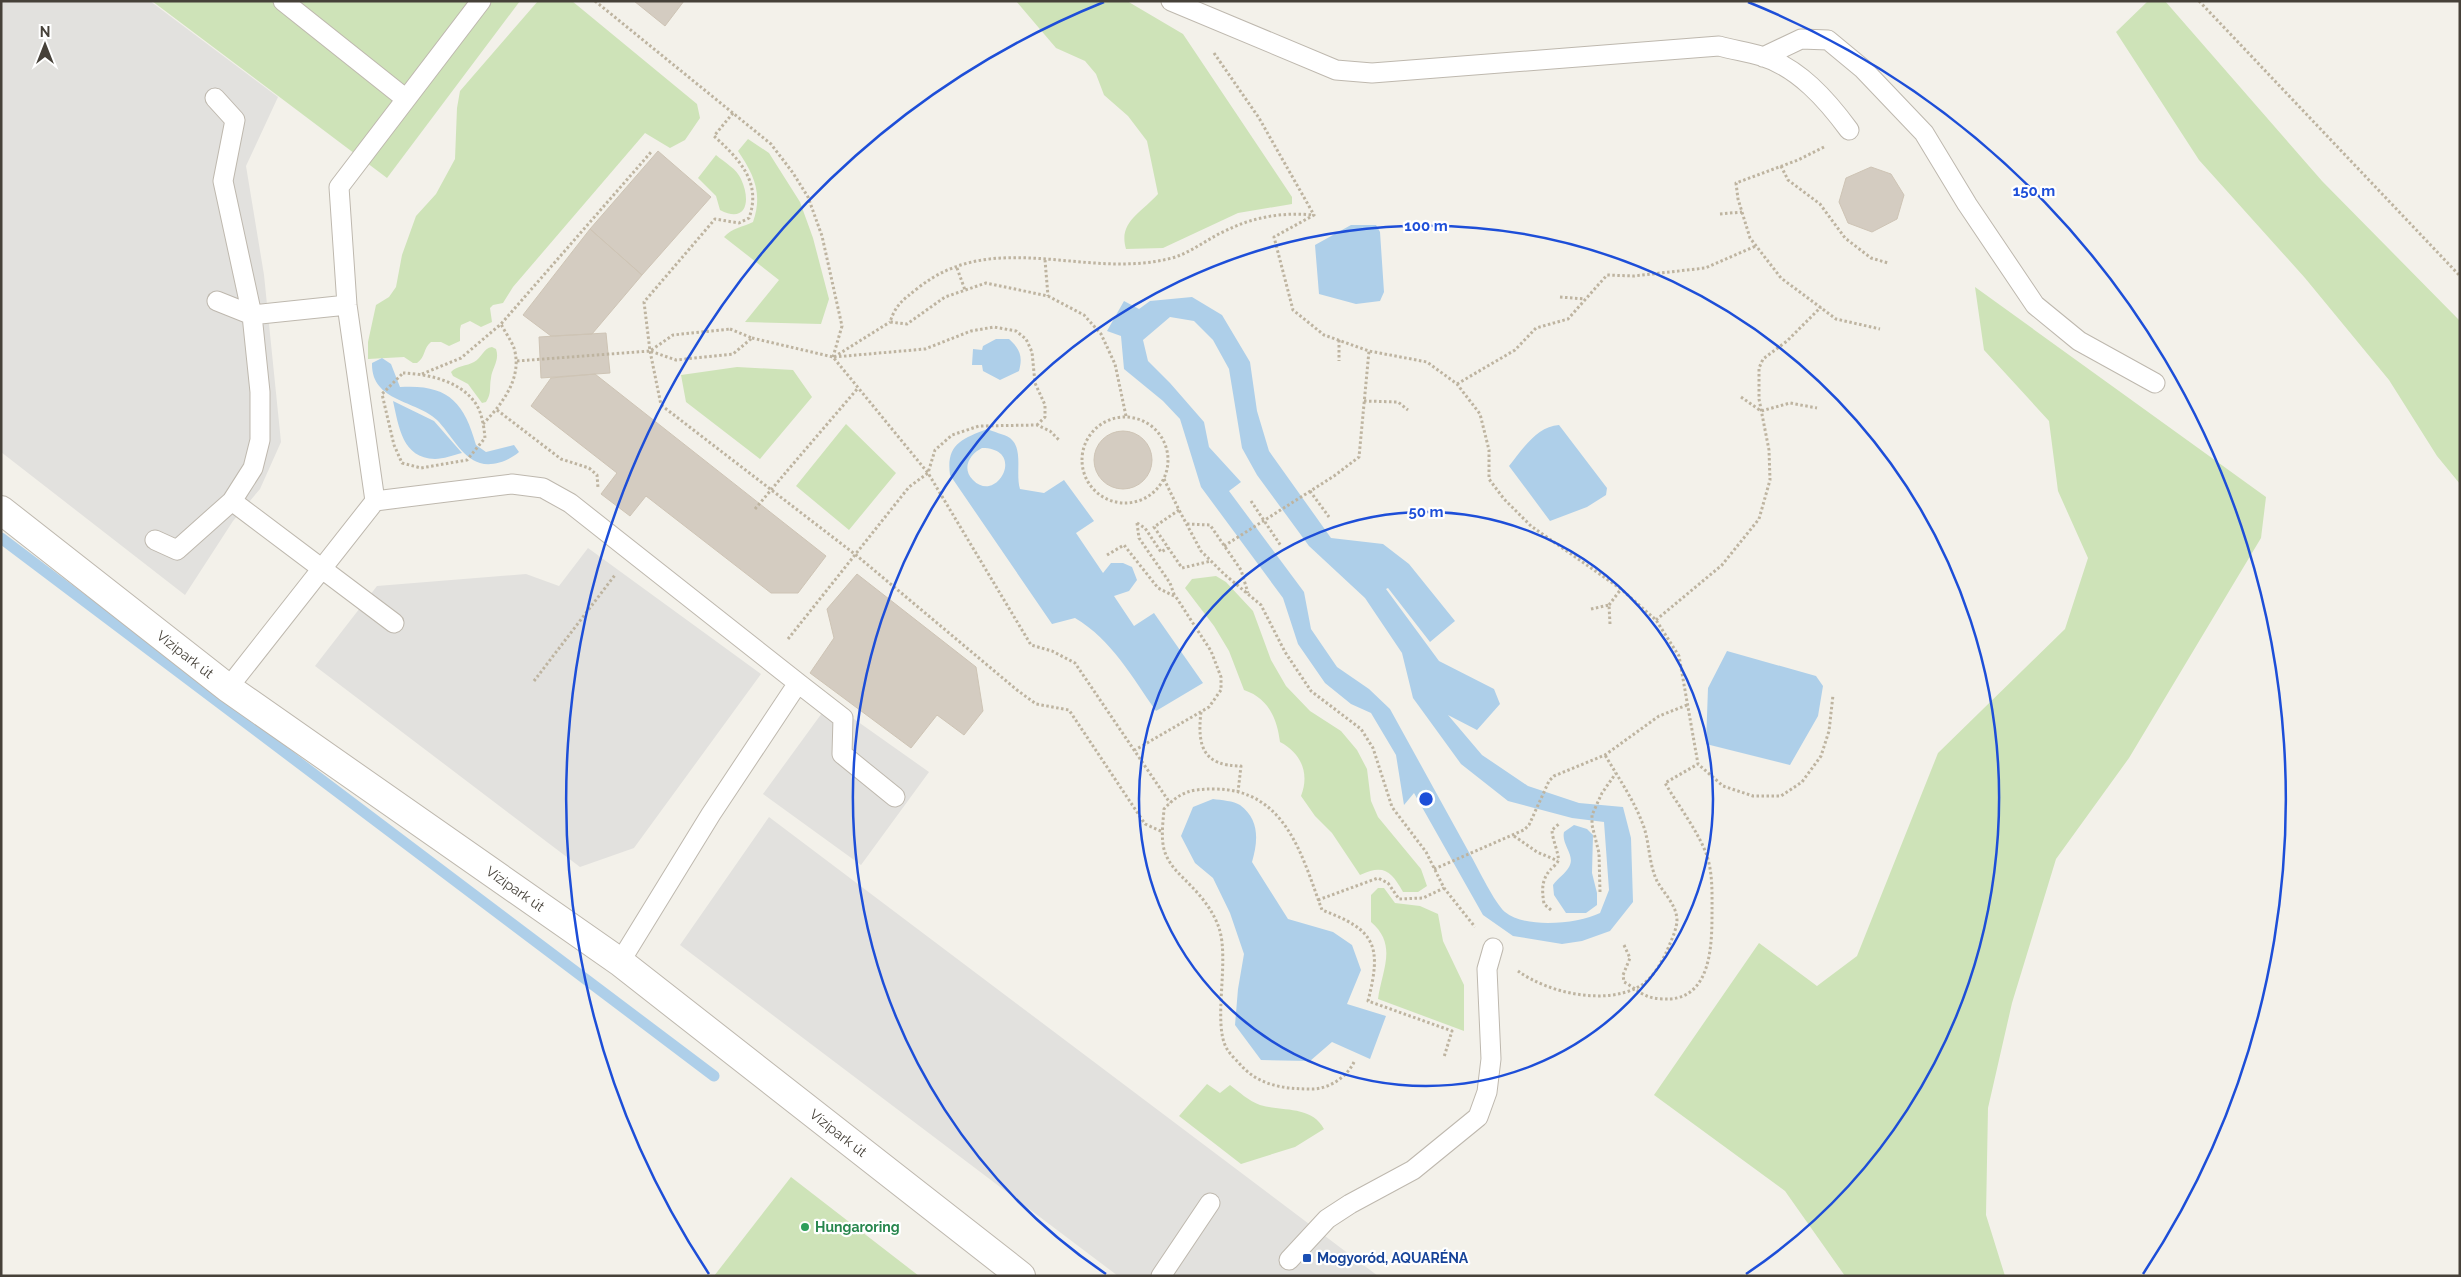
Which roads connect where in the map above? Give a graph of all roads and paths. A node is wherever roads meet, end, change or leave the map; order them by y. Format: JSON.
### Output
{"nodes":[{"id":1,"x":283,"y":1,"type":"edge"},
{"id":2,"x":481,"y":1,"type":"edge"},
{"id":3,"x":595,"y":1,"type":"edge"},
{"id":4,"x":2199,"y":1,"type":"edge"},
{"id":5,"x":1177,"y":4,"type":"edge"},
{"id":6,"x":1763,"y":56,"type":"junction"},
{"id":7,"x":216,"y":98,"type":"dead end"},
{"id":8,"x":406,"y":99,"type":"junction"},
{"id":9,"x":734,"y":113,"type":"junction"},
{"id":10,"x":1849,"y":130,"type":"joint"},
{"id":11,"x":652,"y":152,"type":"dead end"},
{"id":12,"x":1782,"y":166,"type":"junction"},
{"id":13,"x":1742,"y":212,"type":"junction"},
{"id":14,"x":1720,"y":214,"type":"dead end"},
{"id":15,"x":1314,"y":215,"type":"junction"},
{"id":16,"x":1756,"y":246,"type":"junction"},
{"id":17,"x":1045,"y":260,"type":"junction"},
{"id":18,"x":1888,"y":263,"type":"dead end"},
{"id":19,"x":957,"y":268,"type":"junction"},
{"id":20,"x":2460,"y":276,"type":"edge"},
{"id":21,"x":965,"y":290,"type":"junction"},
{"id":22,"x":1048,"y":296,"type":"junction"},
{"id":23,"x":1560,"y":298,"type":"dead end"},
{"id":24,"x":1585,"y":299,"type":"junction"},
{"id":25,"x":217,"y":301,"type":"dead end"},
{"id":26,"x":347,"y":304,"type":"junction"},
{"id":27,"x":1821,"y":307,"type":"junction"},
{"id":28,"x":252,"y":315,"type":"junction"},
{"id":29,"x":890,"y":322,"type":"junction"},
{"id":30,"x":501,"y":324,"type":"junction"},
{"id":31,"x":1880,"y":329,"type":"dead end"},
{"id":32,"x":752,"y":338,"type":"junction"},
{"id":33,"x":1339,"y":340,"type":"junction"},
{"id":34,"x":650,"y":351,"type":"junction"},
{"id":35,"x":1369,"y":351,"type":"junction"},
{"id":36,"x":833,"y":357,"type":"junction"},
{"id":37,"x":516,"y":361,"type":"junction"},
{"id":38,"x":1339,"y":361,"type":"dead end"},
{"id":39,"x":422,"y":374,"type":"junction"},
{"id":40,"x":2155,"y":383,"type":"dead end"},
{"id":41,"x":1457,"y":384,"type":"junction"},
{"id":42,"x":858,"y":388,"type":"junction"},
{"id":43,"x":382,"y":394,"type":"dead end"},
{"id":44,"x":1741,"y":397,"type":"dead end"},
{"id":45,"x":1364,"y":401,"type":"junction"},
{"id":46,"x":1817,"y":408,"type":"dead end"},
{"id":47,"x":1408,"y":410,"type":"dead end"},
{"id":48,"x":1761,"y":411,"type":"junction"},
{"id":49,"x":1126,"y":416,"type":"junction"},
{"id":50,"x":483,"y":424,"type":"junction"},
{"id":51,"x":1037,"y":425,"type":"junction"},
{"id":52,"x":1059,"y":440,"type":"dead end"},
{"id":53,"x":394,"y":445,"type":"dead end"},
{"id":54,"x":467,"y":460,"type":"dead end"},
{"id":55,"x":421,"y":468,"type":"dead end"},
{"id":56,"x":928,"y":473,"type":"junction"},
{"id":57,"x":1164,"y":479,"type":"junction"},
{"id":58,"x":1310,"y":491,"type":"junction"},
{"id":59,"x":1250,"y":501,"type":"dead end"},
{"id":60,"x":232,"y":502,"type":"junction"},
{"id":61,"x":376,"y":502,"type":"junction"},
{"id":62,"x":755,"y":509,"type":"dead end"},
{"id":63,"x":1,"y":510,"type":"edge"},
{"id":64,"x":1178,"y":510,"type":"junction"},
{"id":65,"x":1329,"y":517,"type":"dead end"},
{"id":66,"x":1264,"y":521,"type":"junction"},
{"id":67,"x":1187,"y":524,"type":"junction"},
{"id":68,"x":155,"y":540,"type":"dead end"},
{"id":69,"x":1224,"y":546,"type":"junction"},
{"id":70,"x":1281,"y":546,"type":"dead end"},
{"id":71,"x":1168,"y":548,"type":"junction"},
{"id":72,"x":856,"y":555,"type":"junction"},
{"id":73,"x":1107,"y":555,"type":"dead end"},
{"id":74,"x":1211,"y":561,"type":"junction"},
{"id":75,"x":320,"y":570,"type":"junction"},
{"id":76,"x":610,"y":582,"type":"dead end"},
{"id":77,"x":1622,"y":590,"type":"junction"},
{"id":78,"x":1248,"y":594,"type":"junction"},
{"id":79,"x":1176,"y":597,"type":"junction"},
{"id":80,"x":1608,"y":605,"type":"junction"},
{"id":81,"x":1591,"y":609,"type":"dead end"},
{"id":82,"x":1656,"y":620,"type":"junction"},
{"id":83,"x":394,"y":623,"type":"dead end"},
{"id":84,"x":1610,"y":624,"type":"dead end"},
{"id":85,"x":770,"y":662,"type":"junction"},
{"id":86,"x":534,"y":681,"type":"dead end"},
{"id":87,"x":798,"y":683,"type":"junction"},
{"id":88,"x":228,"y":688,"type":"junction"},
{"id":89,"x":1833,"y":695,"type":"dead end"},
{"id":90,"x":1687,"y":706,"type":"junction"},
{"id":91,"x":1201,"y":711,"type":"junction"},
{"id":92,"x":1135,"y":750,"type":"junction"},
{"id":93,"x":1606,"y":755,"type":"junction"},
{"id":94,"x":1698,"y":764,"type":"junction"},
{"id":95,"x":1616,"y":773,"type":"junction"},
{"id":96,"x":1238,"y":792,"type":"junction"},
{"id":97,"x":895,"y":797,"type":"dead end"},
{"id":98,"x":1170,"y":803,"type":"junction"},
{"id":99,"x":1560,"y":823,"type":"dead end"},
{"id":100,"x":1163,"y":832,"type":"junction"},
{"id":101,"x":1513,"y":836,"type":"junction"},
{"id":102,"x":1558,"y":861,"type":"junction"},
{"id":103,"x":1434,"y":869,"type":"junction"},
{"id":104,"x":1444,"y":888,"type":"junction"},
{"id":105,"x":1600,"y":892,"type":"dead end"},
{"id":106,"x":1318,"y":900,"type":"junction"},
{"id":107,"x":1551,"y":910,"type":"dead end"},
{"id":108,"x":1624,"y":945,"type":"dead end"},
{"id":109,"x":1493,"y":948,"type":"junction"},
{"id":110,"x":620,"y":962,"type":"junction"},
{"id":111,"x":1634,"y":988,"type":"junction"},
{"id":112,"x":1441,"y":1049,"type":"dead end"},
{"id":113,"x":1446,"y":1051,"type":"junction"},
{"id":114,"x":1444,"y":1057,"type":"dead end"},
{"id":115,"x":1354,"y":1062,"type":"dead end"},
{"id":116,"x":1210,"y":1203,"type":"dead end"},
{"id":117,"x":1288,"y":1260,"type":"dead end"},
{"id":118,"x":1021,"y":1276,"type":"edge"},
{"id":119,"x":1161,"y":1276,"type":"edge"}],
"edges":[{"from":1,"to":8,"type":"lane"},
{"from":2,"to":8,"type":"lane"},
{"from":3,"to":9,"type":"path"},
{"from":4,"to":20,"type":"path"},
{"from":5,"to":6,"type":"lane"},
{"from":5,"to":15,"type":"path"},
{"from":6,"to":10,"type":"lane"},
{"from":6,"to":40,"type":"lane"},
{"from":7,"to":28,"type":"lane"},
{"from":8,"to":26,"type":"lane"},
{"from":9,"to":34,"type":"path"},
{"from":9,"to":36,"type":"path"},
{"from":10,"to":12,"type":"path"},
{"from":11,"to":30,"type":"path"},
{"from":12,"to":13,"type":"path"},
{"from":12,"to":18,"type":"path"},
{"from":13,"to":14,"type":"path"},
{"from":13,"to":16,"type":"path"},
{"from":15,"to":17,"type":"path"},
{"from":15,"to":33,"type":"path"},
{"from":16,"to":24,"type":"path"},
{"from":16,"to":27,"type":"path"},
{"from":17,"to":19,"type":"path"},
{"from":17,"to":22,"type":"path"},
{"from":19,"to":21,"type":"path"},
{"from":19,"to":29,"type":"path"},
{"from":21,"to":22,"type":"path"},
{"from":21,"to":29,"type":"path"},
{"from":22,"to":49,"type":"path"},
{"from":23,"to":24,"type":"path"},
{"from":24,"to":41,"type":"path"},
{"from":25,"to":28,"type":"lane"},
{"from":26,"to":28,"type":"lane"},
{"from":26,"to":61,"type":"lane"},
{"from":27,"to":31,"type":"path"},
{"from":27,"to":48,"type":"path"},
{"from":28,"to":60,"type":"lane"},
{"from":29,"to":36,"type":"path"},
{"from":30,"to":37,"type":"path"},
{"from":30,"to":39,"type":"path"},
{"from":32,"to":34,"type":"path"},
{"from":32,"to":34,"type":"path"},
{"from":32,"to":36,"type":"path"},
{"from":33,"to":35,"type":"path"},
{"from":33,"to":38,"type":"path"},
{"from":34,"to":37,"type":"path"},
{"from":34,"to":72,"type":"path"},
{"from":35,"to":41,"type":"path"},
{"from":35,"to":45,"type":"path"},
{"from":36,"to":42,"type":"path"},
{"from":36,"to":51,"type":"path"},
{"from":37,"to":50,"type":"path"},
{"from":39,"to":43,"type":"path"},
{"from":39,"to":50,"type":"path"},
{"from":41,"to":77,"type":"path"},
{"from":42,"to":56,"type":"path"},
{"from":42,"to":62,"type":"path","bridge":true},
{"from":44,"to":48,"type":"path"},
{"from":45,"to":47,"type":"path"},
{"from":45,"to":58,"type":"path"},
{"from":46,"to":48,"type":"path"},
{"from":48,"to":82,"type":"path"},
{"from":49,"to":57,"type":"path"},
{"from":49,"to":57,"type":"path"},
{"from":50,"to":54,"type":"path"},
{"from":51,"to":52,"type":"path"},
{"from":51,"to":56,"type":"path"},
{"from":53,"to":55,"type":"path"},
{"from":56,"to":72,"type":"path"},
{"from":56,"to":92,"type":"path"},
{"from":57,"to":64,"type":"path"},
{"from":58,"to":65,"type":"path"},
{"from":58,"to":66,"type":"path"},
{"from":59,"to":66,"type":"path"},
{"from":60,"to":68,"type":"lane"},
{"from":60,"to":75,"type":"lane"},
{"from":61,"to":75,"type":"lane"},
{"from":61,"to":85,"type":"lane"},
{"from":63,"to":88,"type":"street","name":"Vízipark út"},
{"from":64,"to":67,"type":"path"},
{"from":64,"to":71,"type":"path"},
{"from":66,"to":69,"type":"path"},
{"from":66,"to":70,"type":"path"},
{"from":67,"to":69,"type":"path"},
{"from":67,"to":74,"type":"path"},
{"from":69,"to":78,"type":"path"},
{"from":71,"to":74,"type":"path"},
{"from":71,"to":79,"type":"path"},
{"from":72,"to":85,"type":"path"},
{"from":72,"to":100,"type":"path"},
{"from":73,"to":79,"type":"path"},
{"from":74,"to":78,"type":"path"},
{"from":75,"to":83,"type":"lane"},
{"from":75,"to":88,"type":"lane"},
{"from":76,"to":86,"type":"path"},
{"from":77,"to":80,"type":"path"},
{"from":77,"to":82,"type":"path"},
{"from":78,"to":103,"type":"path"},
{"from":79,"to":91,"type":"path"},
{"from":80,"to":81,"type":"path"},
{"from":80,"to":84,"type":"path"},
{"from":82,"to":90,"type":"path"},
{"from":85,"to":87,"type":"lane"},
{"from":87,"to":97,"type":"lane"},
{"from":87,"to":110,"type":"lane"},
{"from":88,"to":110,"type":"street","name":"Vízipark út"},
{"from":89,"to":94,"type":"path"},
{"from":90,"to":93,"type":"path"},
{"from":90,"to":94,"type":"path"},
{"from":91,"to":92,"type":"path"},
{"from":91,"to":96,"type":"path"},
{"from":92,"to":98,"type":"path"},
{"from":93,"to":95,"type":"path"},
{"from":93,"to":101,"type":"path"},
{"from":94,"to":111,"type":"path"},
{"from":95,"to":105,"type":"path"},
{"from":95,"to":111,"type":"path"},
{"from":96,"to":98,"type":"path"},
{"from":96,"to":106,"type":"path"},
{"from":98,"to":100,"type":"path"},
{"from":99,"to":102,"type":"path"},
{"from":100,"to":115,"type":"path"},
{"from":101,"to":102,"type":"path"},
{"from":101,"to":103,"type":"path"},
{"from":102,"to":107,"type":"path"},
{"from":103,"to":104,"type":"path"},
{"from":104,"to":106,"type":"path"},
{"from":104,"to":109,"type":"path"},
{"from":106,"to":113,"type":"path"},
{"from":108,"to":111,"type":"path"},
{"from":109,"to":111,"type":"path"},
{"from":109,"to":117,"type":"lane"},
{"from":110,"to":118,"type":"street","name":"Vízipark út"},
{"from":112,"to":113,"type":"path"},
{"from":113,"to":114,"type":"path"},
{"from":116,"to":119,"type":"lane"}]}
